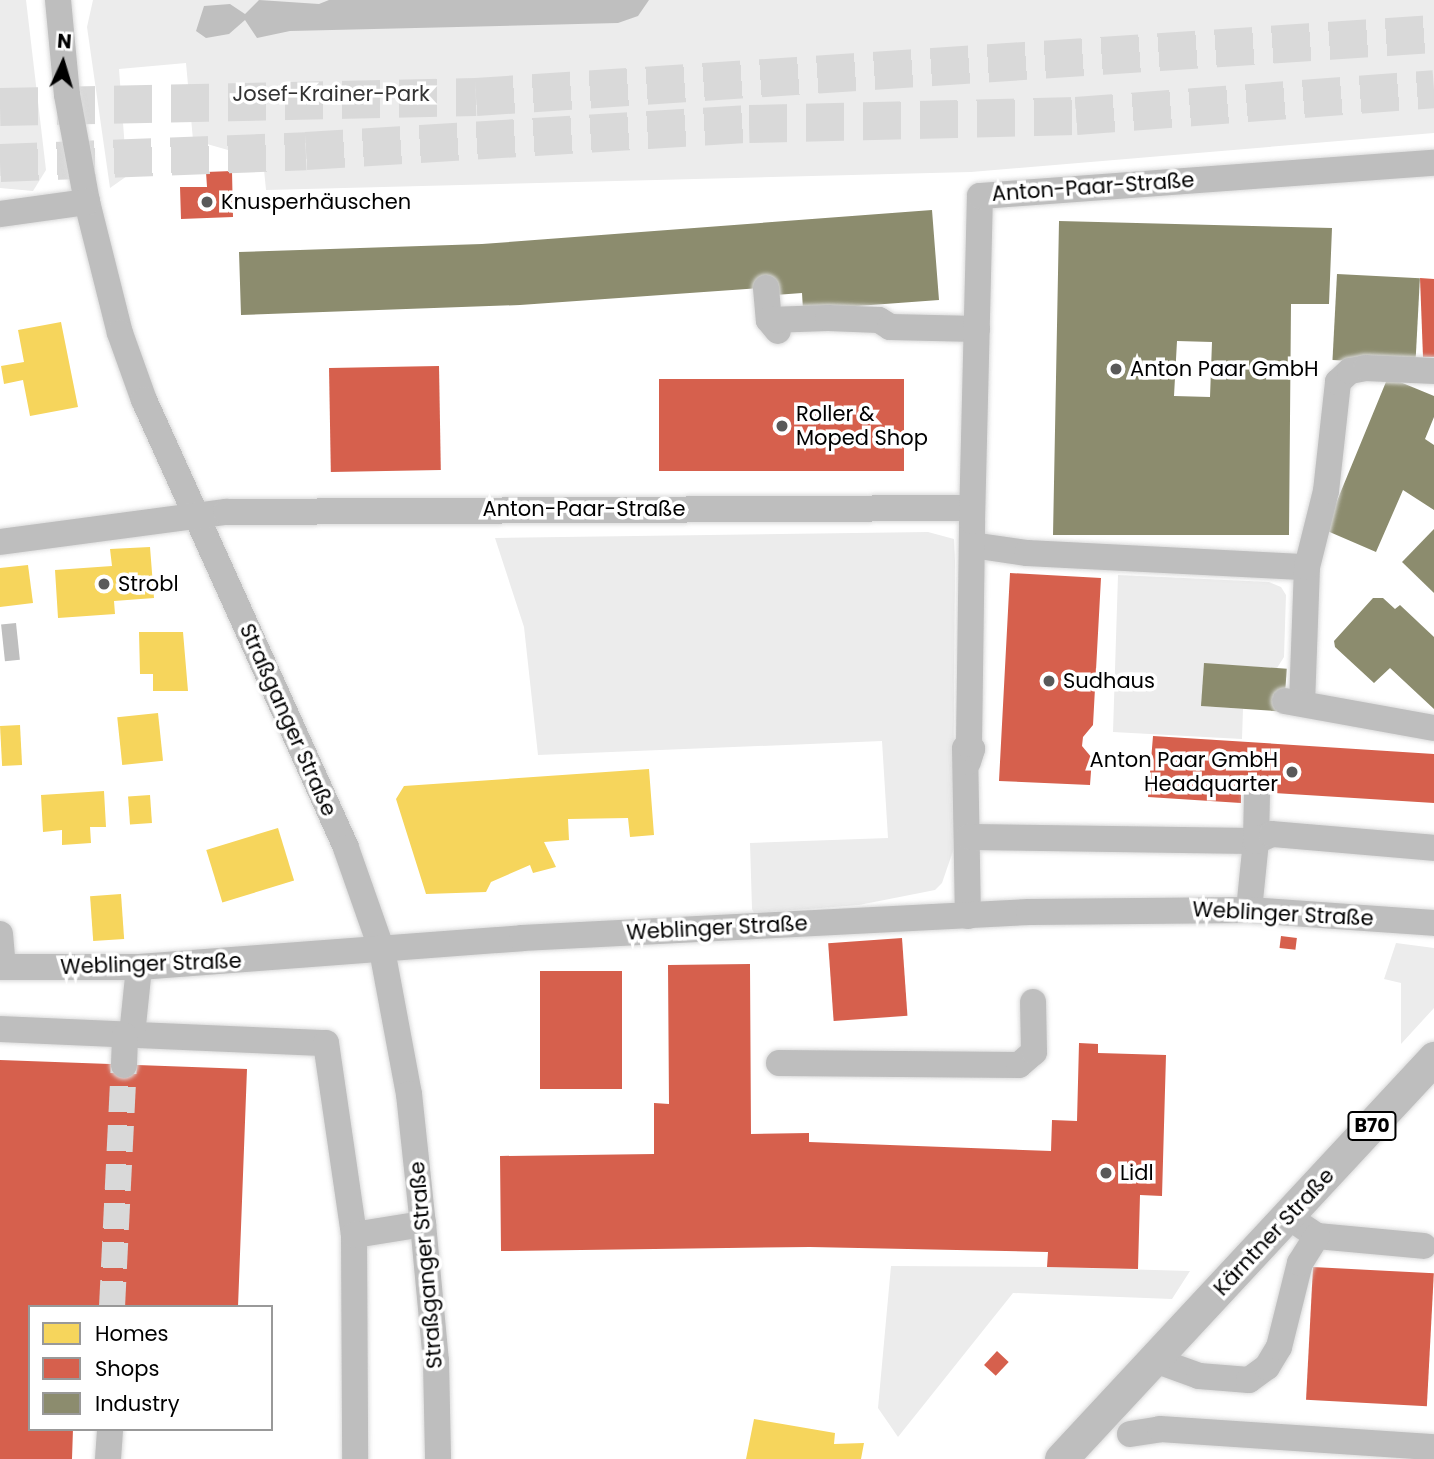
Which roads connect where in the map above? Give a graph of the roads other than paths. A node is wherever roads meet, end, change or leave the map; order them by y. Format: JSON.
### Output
{"nodes":[{"id":1,"x":58,"y":0,"type":"edge"},
{"id":2,"x":1434,"y":163,"type":"edge"},
{"id":3,"x":87,"y":202,"type":"junction"},
{"id":4,"x":0,"y":214,"type":"edge"},
{"id":5,"x":766,"y":288,"type":"dead end"},
{"id":6,"x":769,"y":320,"type":"junction"},
{"id":7,"x":890,"y":327,"type":"junction"},
{"id":8,"x":977,"y":329,"type":"junction"},
{"id":9,"x":1434,"y":371,"type":"edge"},
{"id":10,"x":972,"y":508,"type":"junction"},
{"id":11,"x":197,"y":516,"type":"junction"},
{"id":12,"x":0,"y":542,"type":"edge"},
{"id":13,"x":972,"y":545,"type":"junction"},
{"id":14,"x":1307,"y":567,"type":"junction"},
{"id":15,"x":1434,"y":728,"type":"edge"},
{"id":16,"x":1257,"y":792,"type":"dead end"},
{"id":17,"x":968,"y":836,"type":"junction"},
{"id":18,"x":1256,"y":841,"type":"junction"},
{"id":19,"x":1434,"y":848,"type":"edge"},
{"id":20,"x":1248,"y":910,"type":"junction"},
{"id":21,"x":968,"y":916,"type":"junction"},
{"id":22,"x":1434,"y":923,"type":"edge"},
{"id":23,"x":0,"y":934,"type":"edge"},
{"id":24,"x":382,"y":950,"type":"junction"},
{"id":25,"x":1,"y":967,"type":"edge"},
{"id":26,"x":139,"y":967,"type":"junction"},
{"id":27,"x":1032,"y":1002,"type":"dead end"},
{"id":28,"x":0,"y":1029,"type":"edge"},
{"id":29,"x":129,"y":1035,"type":"junction"},
{"id":30,"x":1434,"y":1058,"type":"edge"},
{"id":31,"x":779,"y":1063,"type":"dead end"},
{"id":32,"x":124,"y":1065,"type":"tunnel mouth"},
{"id":33,"x":1289,"y":1217,"type":"junction"},
{"id":34,"x":424,"y":1224,"type":"junction"},
{"id":35,"x":354,"y":1236,"type":"junction"},
{"id":36,"x":1317,"y":1236,"type":"junction"},
{"id":37,"x":1424,"y":1247,"type":"dead end"},
{"id":38,"x":1155,"y":1360,"type":"junction"},
{"id":39,"x":1112,"y":1405,"type":"junction"},
{"id":40,"x":110,"y":1431,"type":"edge"},
{"id":41,"x":1129,"y":1447,"type":"edge"},
{"id":42,"x":1434,"y":1447,"type":"edge"},
{"id":43,"x":108,"y":1459,"type":"edge"},
{"id":44,"x":355,"y":1459,"type":"edge"},
{"id":45,"x":438,"y":1459,"type":"edge"},
{"id":46,"x":1061,"y":1459,"type":"edge"}],
"edges":[{"from":1,"to":3,"type":"street","name":"Straßganger Straße"},
{"from":2,"to":8,"type":"street","name":"Anton-Paar-Straße"},
{"from":3,"to":4,"type":"street"},
{"from":3,"to":11,"type":"street","name":"Straßganger Straße"},
{"from":5,"to":6,"type":"street"},
{"from":6,"to":7,"type":"street"},
{"from":6,"to":7,"type":"street"},
{"from":7,"to":8,"type":"street"},
{"from":8,"to":10,"type":"street","name":"Anton-Paar-Straße"},
{"from":9,"to":14,"type":"street"},
{"from":10,"to":11,"type":"street","name":"Anton-Paar-Straße"},
{"from":10,"to":13,"type":"street","name":"Anton-Paar-Straße"},
{"from":11,"to":12,"type":"street","name":"Anton-Paar-Straße"},
{"from":11,"to":24,"type":"street","name":"Straßganger Straße"},
{"from":13,"to":14,"type":"street"},
{"from":13,"to":17,"type":"street","name":"Anton-Paar-Straße"},
{"from":14,"to":15,"type":"street"},
{"from":16,"to":18,"type":"street"},
{"from":17,"to":18,"type":"street"},
{"from":17,"to":21,"type":"street","name":"Anton-Paar-Straße"},
{"from":18,"to":19,"type":"street"},
{"from":18,"to":20,"type":"street"},
{"from":20,"to":21,"type":"street","name":"Weblinger Straße"},
{"from":20,"to":22,"type":"street","name":"Weblinger Straße"},
{"from":21,"to":24,"type":"street","name":"Weblinger Straße"},
{"from":23,"to":25,"type":"street"},
{"from":24,"to":26,"type":"street","name":"Weblinger Straße"},
{"from":24,"to":34,"type":"street","name":"Straßganger Straße"},
{"from":25,"to":26,"type":"street","name":"Weblinger Straße"},
{"from":26,"to":29,"type":"street"},
{"from":27,"to":31,"type":"street"},
{"from":28,"to":29,"type":"street"},
{"from":29,"to":32,"type":"street"},
{"from":29,"to":35,"type":"street"},
{"from":30,"to":33,"type":"main road","name":"Kärntner Straße","number":"B70"},
{"from":33,"to":36,"type":"street"},
{"from":33,"to":38,"type":"main road","name":"Kärntner Straße","number":"B70"},
{"from":34,"to":35,"type":"street"},
{"from":34,"to":45,"type":"street","name":"Straßganger Straße"},
{"from":35,"to":44,"type":"street"},
{"from":36,"to":37,"type":"street"},
{"from":36,"to":38,"type":"street"},
{"from":38,"to":39,"type":"main road","name":"Kärntner Straße","number":"B70"},
{"from":39,"to":41,"type":"street"},
{"from":39,"to":46,"type":"main road","name":"Kärntner Straße","number":"B70"},
{"from":40,"to":43,"type":"street"},
{"from":41,"to":42,"type":"street"}]}
